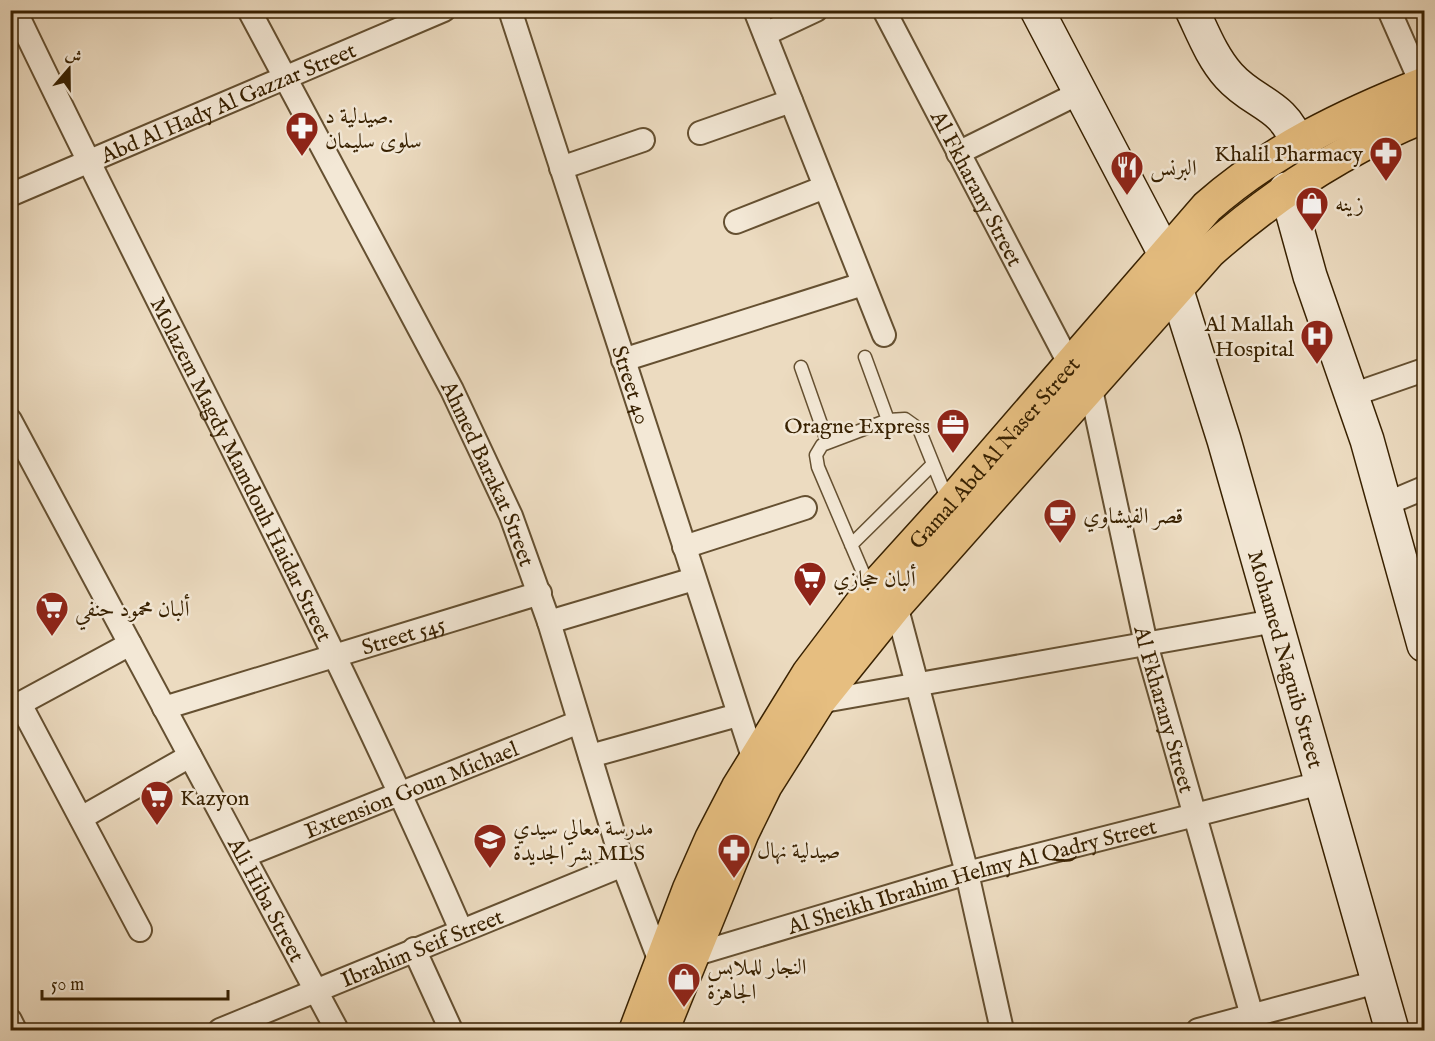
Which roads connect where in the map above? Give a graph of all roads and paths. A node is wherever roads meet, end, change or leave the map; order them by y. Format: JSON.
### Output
{"nodes":[{"id":1,"x":15,"y":10,"type":"edge"},
{"id":2,"x":249,"y":10,"type":"edge"},
{"id":3,"x":444,"y":10,"type":"edge"},
{"id":4,"x":510,"y":10,"type":"edge"},
{"id":5,"x":755,"y":10,"type":"edge"},
{"id":6,"x":816,"y":10,"type":"edge"},
{"id":7,"x":884,"y":10,"type":"edge"},
{"id":8,"x":1037,"y":10,"type":"edge"},
{"id":9,"x":1192,"y":10,"type":"edge"},
{"id":10,"x":1389,"y":10,"type":"edge"},
{"id":11,"x":765,"y":34,"type":"junction"},
{"id":12,"x":285,"y":78,"type":"junction"},
{"id":13,"x":1079,"y":93,"type":"junction"},
{"id":14,"x":1424,"y":95,"type":"edge"},
{"id":15,"x":791,"y":101,"type":"junction"},
{"id":16,"x":700,"y":133,"type":"dead end"},
{"id":17,"x":643,"y":140,"type":"dead end"},
{"id":18,"x":1296,"y":143,"type":"junction"},
{"id":19,"x":958,"y":153,"type":"junction"},
{"id":20,"x":87,"y":162,"type":"junction"},
{"id":21,"x":561,"y":168,"type":"junction"},
{"id":22,"x":825,"y":187,"type":"junction"},
{"id":23,"x":1286,"y":189,"type":"junction"},
{"id":24,"x":10,"y":195,"type":"edge"},
{"id":25,"x":736,"y":222,"type":"dead end"},
{"id":26,"x":1165,"y":254,"type":"junction"},
{"id":27,"x":863,"y":284,"type":"junction"},
{"id":28,"x":1176,"y":288,"type":"junction"},
{"id":29,"x":884,"y":335,"type":"dead end"},
{"id":30,"x":865,"y":357,"type":"dead end"},
{"id":31,"x":623,"y":360,"type":"junction"},
{"id":32,"x":801,"y":367,"type":"dead end"},
{"id":33,"x":1425,"y":370,"type":"edge"},
{"id":34,"x":1080,"y":375,"type":"junction"},
{"id":35,"x":1352,"y":395,"type":"junction"},
{"id":36,"x":10,"y":420,"type":"edge"},
{"id":37,"x":888,"y":420,"type":"junction"},
{"id":38,"x":827,"y":441,"type":"junction"},
{"id":39,"x":933,"y":464,"type":"junction"},
{"id":40,"x":1425,"y":488,"type":"edge"},
{"id":41,"x":1386,"y":504,"type":"junction"},
{"id":42,"x":950,"y":505,"type":"junction"},
{"id":43,"x":804,"y":508,"type":"dead end"},
{"id":44,"x":851,"y":545,"type":"junction"},
{"id":45,"x":684,"y":547,"type":"junction"},
{"id":46,"x":694,"y":579,"type":"junction"},
{"id":47,"x":540,"y":593,"type":"junction"},
{"id":48,"x":884,"y":598,"type":"junction"},
{"id":49,"x":1275,"y":621,"type":"junction"},
{"id":50,"x":549,"y":622,"type":"junction"},
{"id":51,"x":130,"y":644,"type":"junction"},
{"id":52,"x":1146,"y":644,"type":"junction"},
{"id":53,"x":1425,"y":645,"type":"edge"},
{"id":54,"x":336,"y":655,"type":"junction"},
{"id":55,"x":918,"y":684,"type":"junction"},
{"id":56,"x":818,"y":702,"type":"junction"},
{"id":57,"x":15,"y":706,"type":"edge"},
{"id":58,"x":164,"y":708,"type":"junction"},
{"id":59,"x":738,"y":715,"type":"junction"},
{"id":60,"x":579,"y":722,"type":"junction"},
{"id":61,"x":190,"y":756,"type":"junction"},
{"id":62,"x":590,"y":756,"type":"junction"},
{"id":63,"x":754,"y":760,"type":"junction"},
{"id":64,"x":1321,"y":783,"type":"junction"},
{"id":65,"x":401,"y":793,"type":"junction"},
{"id":66,"x":1195,"y":816,"type":"junction"},
{"id":67,"x":81,"y":819,"type":"junction"},
{"id":68,"x":244,"y":856,"type":"junction"},
{"id":69,"x":623,"y":865,"type":"junction"},
{"id":70,"x":967,"y":873,"type":"junction"},
{"id":71,"x":140,"y":930,"type":"dead end"},
{"id":72,"x":461,"y":930,"type":"junction"},
{"id":73,"x":414,"y":949,"type":"junction"},
{"id":74,"x":693,"y":955,"type":"junction"},
{"id":75,"x":661,"y":964,"type":"junction"},
{"id":76,"x":1377,"y":982,"type":"junction"},
{"id":77,"x":315,"y":990,"type":"junction"},
{"id":78,"x":10,"y":1020,"type":"edge"},
{"id":79,"x":1254,"y":1023,"type":"edge"},
{"id":80,"x":668,"y":1026,"type":"edge"},
{"id":81,"x":227,"y":1029,"type":"edge"},
{"id":82,"x":15,"y":1030,"type":"edge"},
{"id":83,"x":337,"y":1030,"type":"edge"},
{"id":84,"x":451,"y":1030,"type":"edge"},
{"id":85,"x":636,"y":1030,"type":"edge"},
{"id":86,"x":1002,"y":1030,"type":"edge"},
{"id":87,"x":1198,"y":1030,"type":"edge"},
{"id":88,"x":1392,"y":1030,"type":"edge"}],
"edges":[{"from":1,"to":20,"type":"street","name":"Molazem Magdy Mamdouh Haidar Street"},
{"from":2,"to":12,"type":"street","name":"Ahmed Barakat Street"},
{"from":3,"to":12,"type":"street","name":"Abd Al Hady Al Gazzar Street"},
{"from":4,"to":21,"type":"street","name":"Street 40"},
{"from":5,"to":11,"type":"street"},
{"from":6,"to":11,"type":"street"},
{"from":7,"to":19,"type":"street","name":"Al Fkharany Street"},
{"from":8,"to":13,"type":"street"},
{"from":9,"to":18,"type":"street"},
{"from":10,"to":14,"type":"street"},
{"from":11,"to":15,"type":"street"},
{"from":12,"to":20,"type":"street","name":"Abd Al Hady Al Gazzar Street"},
{"from":12,"to":47,"type":"street","name":"Ahmed Barakat Street"},
{"from":13,"to":19,"type":"street"},
{"from":13,"to":26,"type":"street"},
{"from":14,"to":18,"type":"main road","name":"Gamal Abd Al Naser Street"},
{"from":14,"to":23,"type":"main road","name":"Gamal Abd Al Naser Street"},
{"from":15,"to":16,"type":"street"},
{"from":15,"to":22,"type":"street"},
{"from":17,"to":21,"type":"street"},
{"from":18,"to":26,"type":"main road","name":"Gamal Abd Al Naser Street"},
{"from":19,"to":34,"type":"street","name":"Al Fkharany Street"},
{"from":20,"to":24,"type":"street","name":"Abd Al Hady Al Gazzar Street"},
{"from":20,"to":54,"type":"street","name":"Molazem Magdy Mamdouh Haidar Street"},
{"from":21,"to":31,"type":"street","name":"Street 40"},
{"from":22,"to":25,"type":"street"},
{"from":22,"to":27,"type":"street"},
{"from":23,"to":28,"type":"main road","name":"Gamal Abd Al Naser Street"},
{"from":23,"to":35,"type":"street"},
{"from":26,"to":34,"type":"main road","name":"Gamal Abd Al Naser Street"},
{"from":27,"to":29,"type":"street"},
{"from":27,"to":31,"type":"street"},
{"from":28,"to":34,"type":"main road","name":"Gamal Abd Al Naser Street"},
{"from":28,"to":49,"type":"street","name":"Mohamed Naguib Street"},
{"from":30,"to":37,"type":"lane"},
{"from":31,"to":45,"type":"street","name":"Street 40"},
{"from":32,"to":38,"type":"lane"},
{"from":33,"to":35,"type":"street"},
{"from":34,"to":42,"type":"main road","name":"Gamal Abd Al Naser Street"},
{"from":34,"to":48,"type":"main road","name":"Gamal Abd Al Naser Street"},
{"from":34,"to":52,"type":"street","name":"Al Fkharany Street"},
{"from":35,"to":41,"type":"street"},
{"from":36,"to":51,"type":"street","name":"Ali Hiba Street"},
{"from":37,"to":38,"type":"lane"},
{"from":37,"to":39,"type":"lane"},
{"from":38,"to":44,"type":"lane"},
{"from":39,"to":42,"type":"lane"},
{"from":39,"to":44,"type":"lane"},
{"from":40,"to":41,"type":"street"},
{"from":41,"to":53,"type":"street"},
{"from":42,"to":48,"type":"main road","name":"Gamal Abd Al Naser Street"},
{"from":43,"to":45,"type":"street"},
{"from":44,"to":48,"type":"lane"},
{"from":45,"to":46,"type":"street","name":"Street 40"},
{"from":46,"to":50,"type":"street"},
{"from":46,"to":59,"type":"street","name":"Street 40"},
{"from":47,"to":50,"type":"street","name":"Ahmed Barakat Street"},
{"from":47,"to":54,"type":"street","name":"Street 545"},
{"from":48,"to":55,"type":"street"},
{"from":48,"to":56,"type":"main road","name":"Gamal Abd Al Naser Street"},
{"from":48,"to":63,"type":"main road","name":"Gamal Abd Al Naser Street"},
{"from":49,"to":52,"type":"street"},
{"from":49,"to":64,"type":"street","name":"Mohamed Naguib Street"},
{"from":50,"to":60,"type":"street","name":"Ahmed Barakat Street"},
{"from":51,"to":57,"type":"street"},
{"from":51,"to":58,"type":"street","name":"Ali Hiba Street"},
{"from":52,"to":55,"type":"street"},
{"from":52,"to":66,"type":"street","name":"Al Fkharany Street"},
{"from":54,"to":58,"type":"street","name":"Street 545"},
{"from":54,"to":65,"type":"street","name":"Molazem Magdy Mamdouh Haidar Street"},
{"from":55,"to":56,"type":"street"},
{"from":55,"to":70,"type":"street"},
{"from":56,"to":74,"type":"main road","name":"Gamal Abd Al Naser Street"},
{"from":57,"to":67,"type":"street"},
{"from":58,"to":61,"type":"street","name":"Ali Hiba Street"},
{"from":59,"to":62,"type":"street"},
{"from":59,"to":63,"type":"street","name":"Street 40"},
{"from":60,"to":62,"type":"street","name":"Ahmed Barakat Street"},
{"from":60,"to":65,"type":"street","name":"Extension Goun Michael"},
{"from":61,"to":67,"type":"street"},
{"from":61,"to":68,"type":"street","name":"Ali Hiba Street"},
{"from":62,"to":69,"type":"street","name":"Ahmed Barakat Street"},
{"from":63,"to":75,"type":"main road","name":"Gamal Abd Al Naser Street"},
{"from":64,"to":66,"type":"street","name":"Al Sheikh Ibrahim Helmy Al Qadry Street"},
{"from":64,"to":76,"type":"street","name":"Mohamed Naguib Street"},
{"from":65,"to":68,"type":"street","name":"Extension Goun Michael"},
{"from":65,"to":72,"type":"street","name":"Molazem Magdy Mamdouh Haidar Street"},
{"from":66,"to":70,"type":"street","name":"Al Sheikh Ibrahim Helmy Al Qadry Street"},
{"from":66,"to":79,"type":"street","name":"Al Fkharany Street"},
{"from":67,"to":71,"type":"street"},
{"from":68,"to":77,"type":"street","name":"Ali Hiba Street"},
{"from":69,"to":72,"type":"street","name":"Ibrahim Seif Street"},
{"from":69,"to":75,"type":"street","name":"Ahmed Barakat Street"},
{"from":70,"to":74,"type":"street","name":"Al Sheikh Ibrahim Helmy Al Qadry Street"},
{"from":70,"to":86,"type":"street"},
{"from":72,"to":73,"type":"street","name":"Ibrahim Seif Street"},
{"from":73,"to":77,"type":"street","name":"Ibrahim Seif Street"},
{"from":73,"to":84,"type":"street"},
{"from":74,"to":80,"type":"main road","name":"Gamal Abd Al Naser Street"},
{"from":75,"to":85,"type":"main road","name":"Gamal Abd Al Naser Street"},
{"from":76,"to":79,"type":"street"},
{"from":76,"to":88,"type":"street","name":"Mohamed Naguib Street"},
{"from":77,"to":81,"type":"street","name":"Ibrahim Seif Street"},
{"from":77,"to":83,"type":"street","name":"Ali Hiba Street"},
{"from":78,"to":82,"type":"street"},
{"from":79,"to":87,"type":"street"}]}
